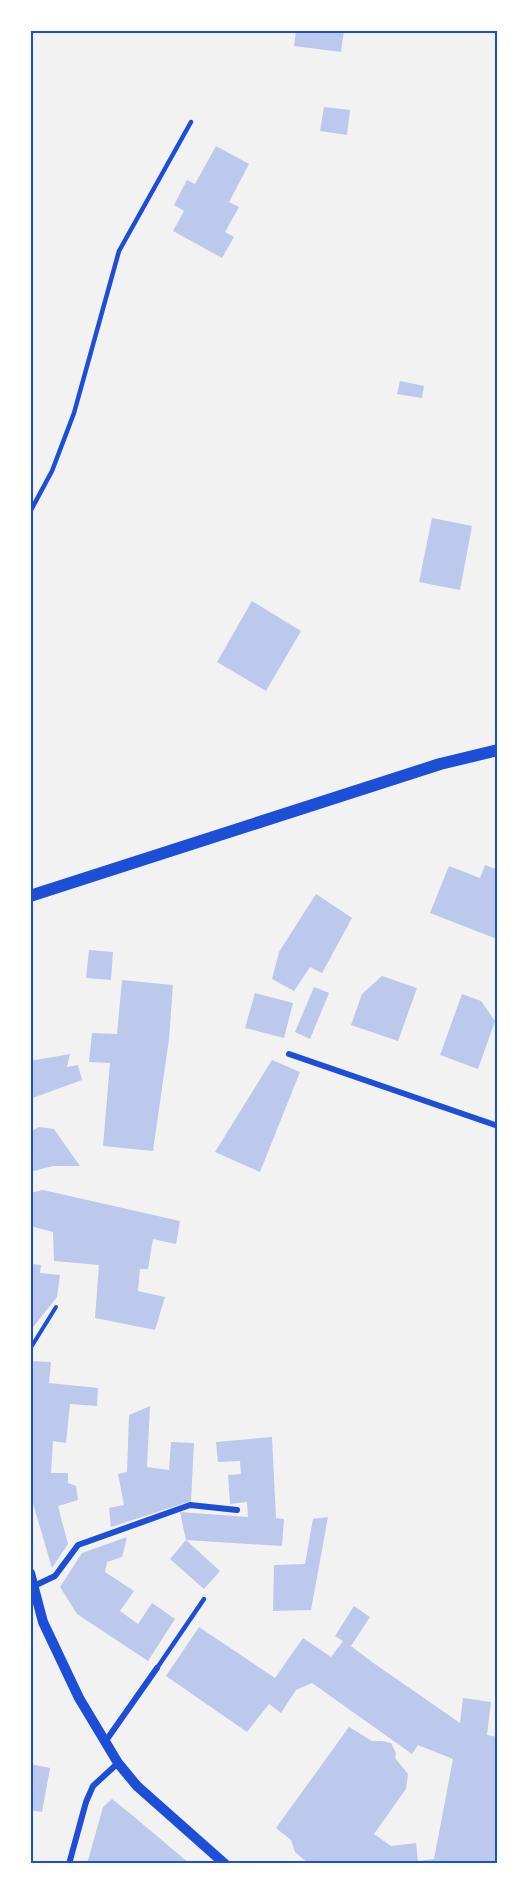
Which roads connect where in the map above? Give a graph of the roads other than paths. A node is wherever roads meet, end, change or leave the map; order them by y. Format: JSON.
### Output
{"nodes":[{"id":1,"x":191,"y":123,"type":"dead end"},
{"id":2,"x":30,"y":512,"type":"edge"},
{"id":3,"x":498,"y":750,"type":"edge"},
{"id":4,"x":30,"y":896,"type":"edge"},
{"id":5,"x":289,"y":1054,"type":"dead end"},
{"id":6,"x":498,"y":1126,"type":"edge"},
{"id":7,"x":237,"y":1510,"type":"dead end"},
{"id":8,"x":30,"y":1573,"type":"edge"},
{"id":9,"x":34,"y":1586,"type":"junction"},
{"id":10,"x":204,"y":1599,"type":"dead end"},
{"id":11,"x":157,"y":1668,"type":"joint"},
{"id":12,"x":105,"y":1743,"type":"junction"},
{"id":13,"x":118,"y":1763,"type":"junction"},
{"id":14,"x":69,"y":1864,"type":"edge"},
{"id":15,"x":225,"y":1864,"type":"edge"}],
"edges":[{"from":1,"to":2,"type":"lane"},
{"from":3,"to":4,"type":"main road"},
{"from":5,"to":6,"type":"street"},
{"from":7,"to":9,"type":"street"},
{"from":8,"to":9,"type":"street"},
{"from":9,"to":12,"type":"street"},
{"from":10,"to":11,"type":"lane"},
{"from":11,"to":12,"type":"street"},
{"from":12,"to":13,"type":"street"},
{"from":13,"to":14,"type":"street"},
{"from":13,"to":15,"type":"street"}]}
